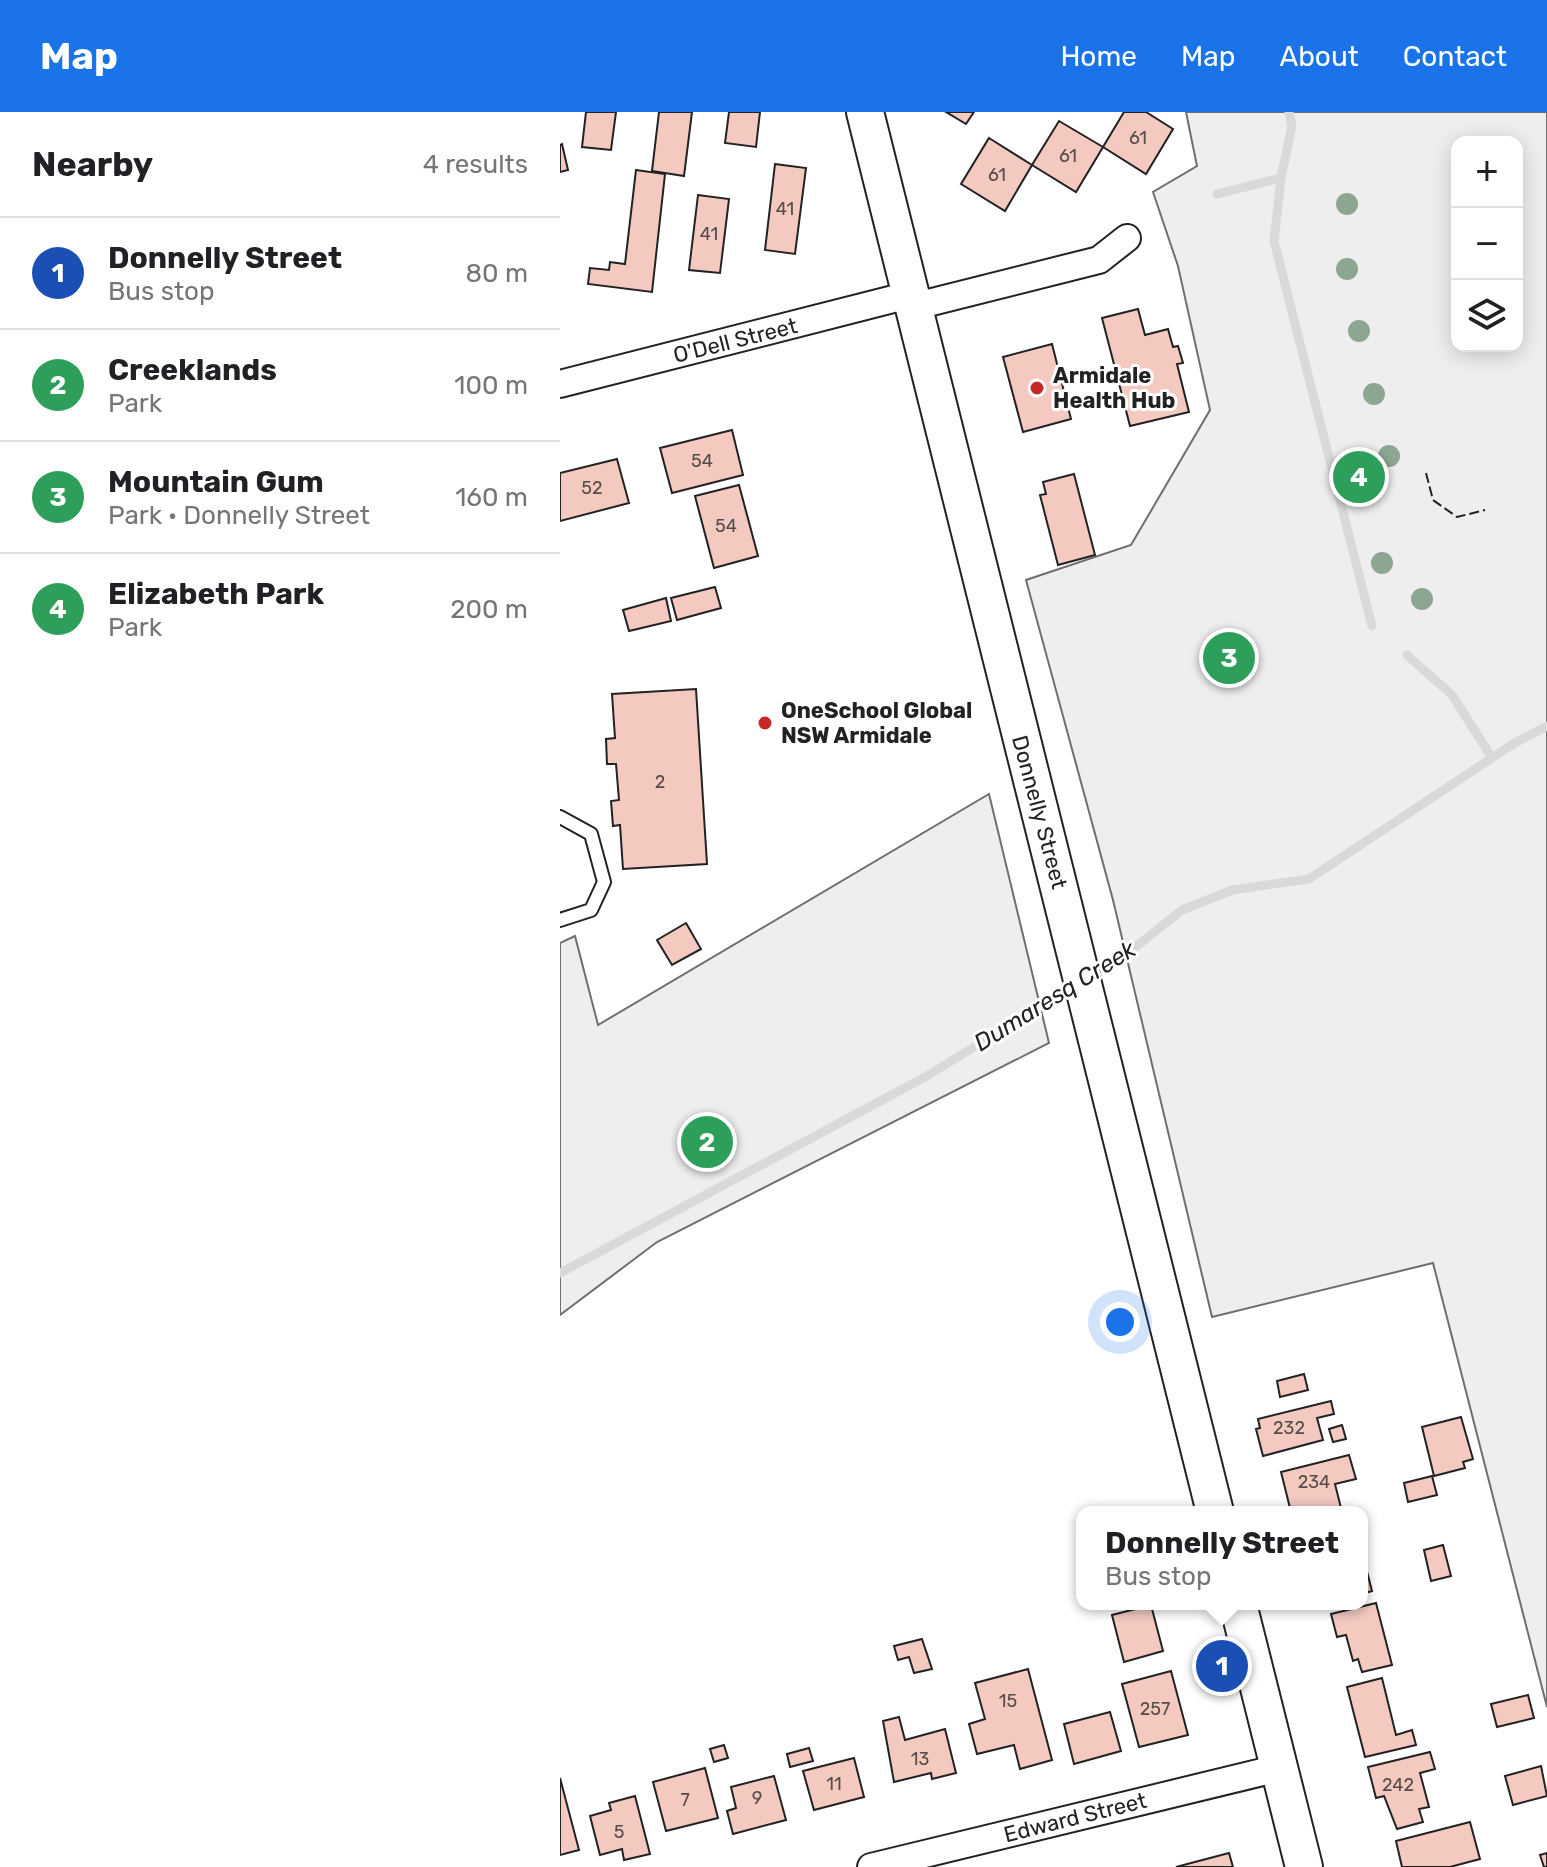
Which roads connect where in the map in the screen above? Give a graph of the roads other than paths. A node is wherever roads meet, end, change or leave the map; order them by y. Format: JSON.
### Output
{"nodes":[{"id":1,"x":865,"y":112,"type":"edge"},
{"id":2,"x":1127,"y":238,"type":"dead end"},
{"id":3,"x":911,"y":301,"type":"junction"},
{"id":4,"x":560,"y":384,"type":"edge"},
{"id":5,"x":560,"y":817,"type":"edge"},
{"id":6,"x":560,"y":920,"type":"edge"},
{"id":7,"x":1214,"y":1506,"type":"edge"},
{"id":8,"x":1240,"y":1610,"type":"edge"},
{"id":9,"x":1279,"y":1768,"type":"junction"},
{"id":10,"x":871,"y":1867,"type":"edge"},
{"id":11,"x":1304,"y":1867,"type":"edge"}],
"edges":[{"from":1,"to":3,"type":"street","name":"Donnelly Street"},
{"from":2,"to":3,"type":"street","name":"O'Dell Street"},
{"from":3,"to":4,"type":"street","name":"O'Dell Street"},
{"from":3,"to":7,"type":"street","name":"Donnelly Street"},
{"from":5,"to":6,"type":"lane"},
{"from":8,"to":9,"type":"street"},
{"from":9,"to":10,"type":"street","name":"Edward Street"},
{"from":9,"to":11,"type":"street"}]}
